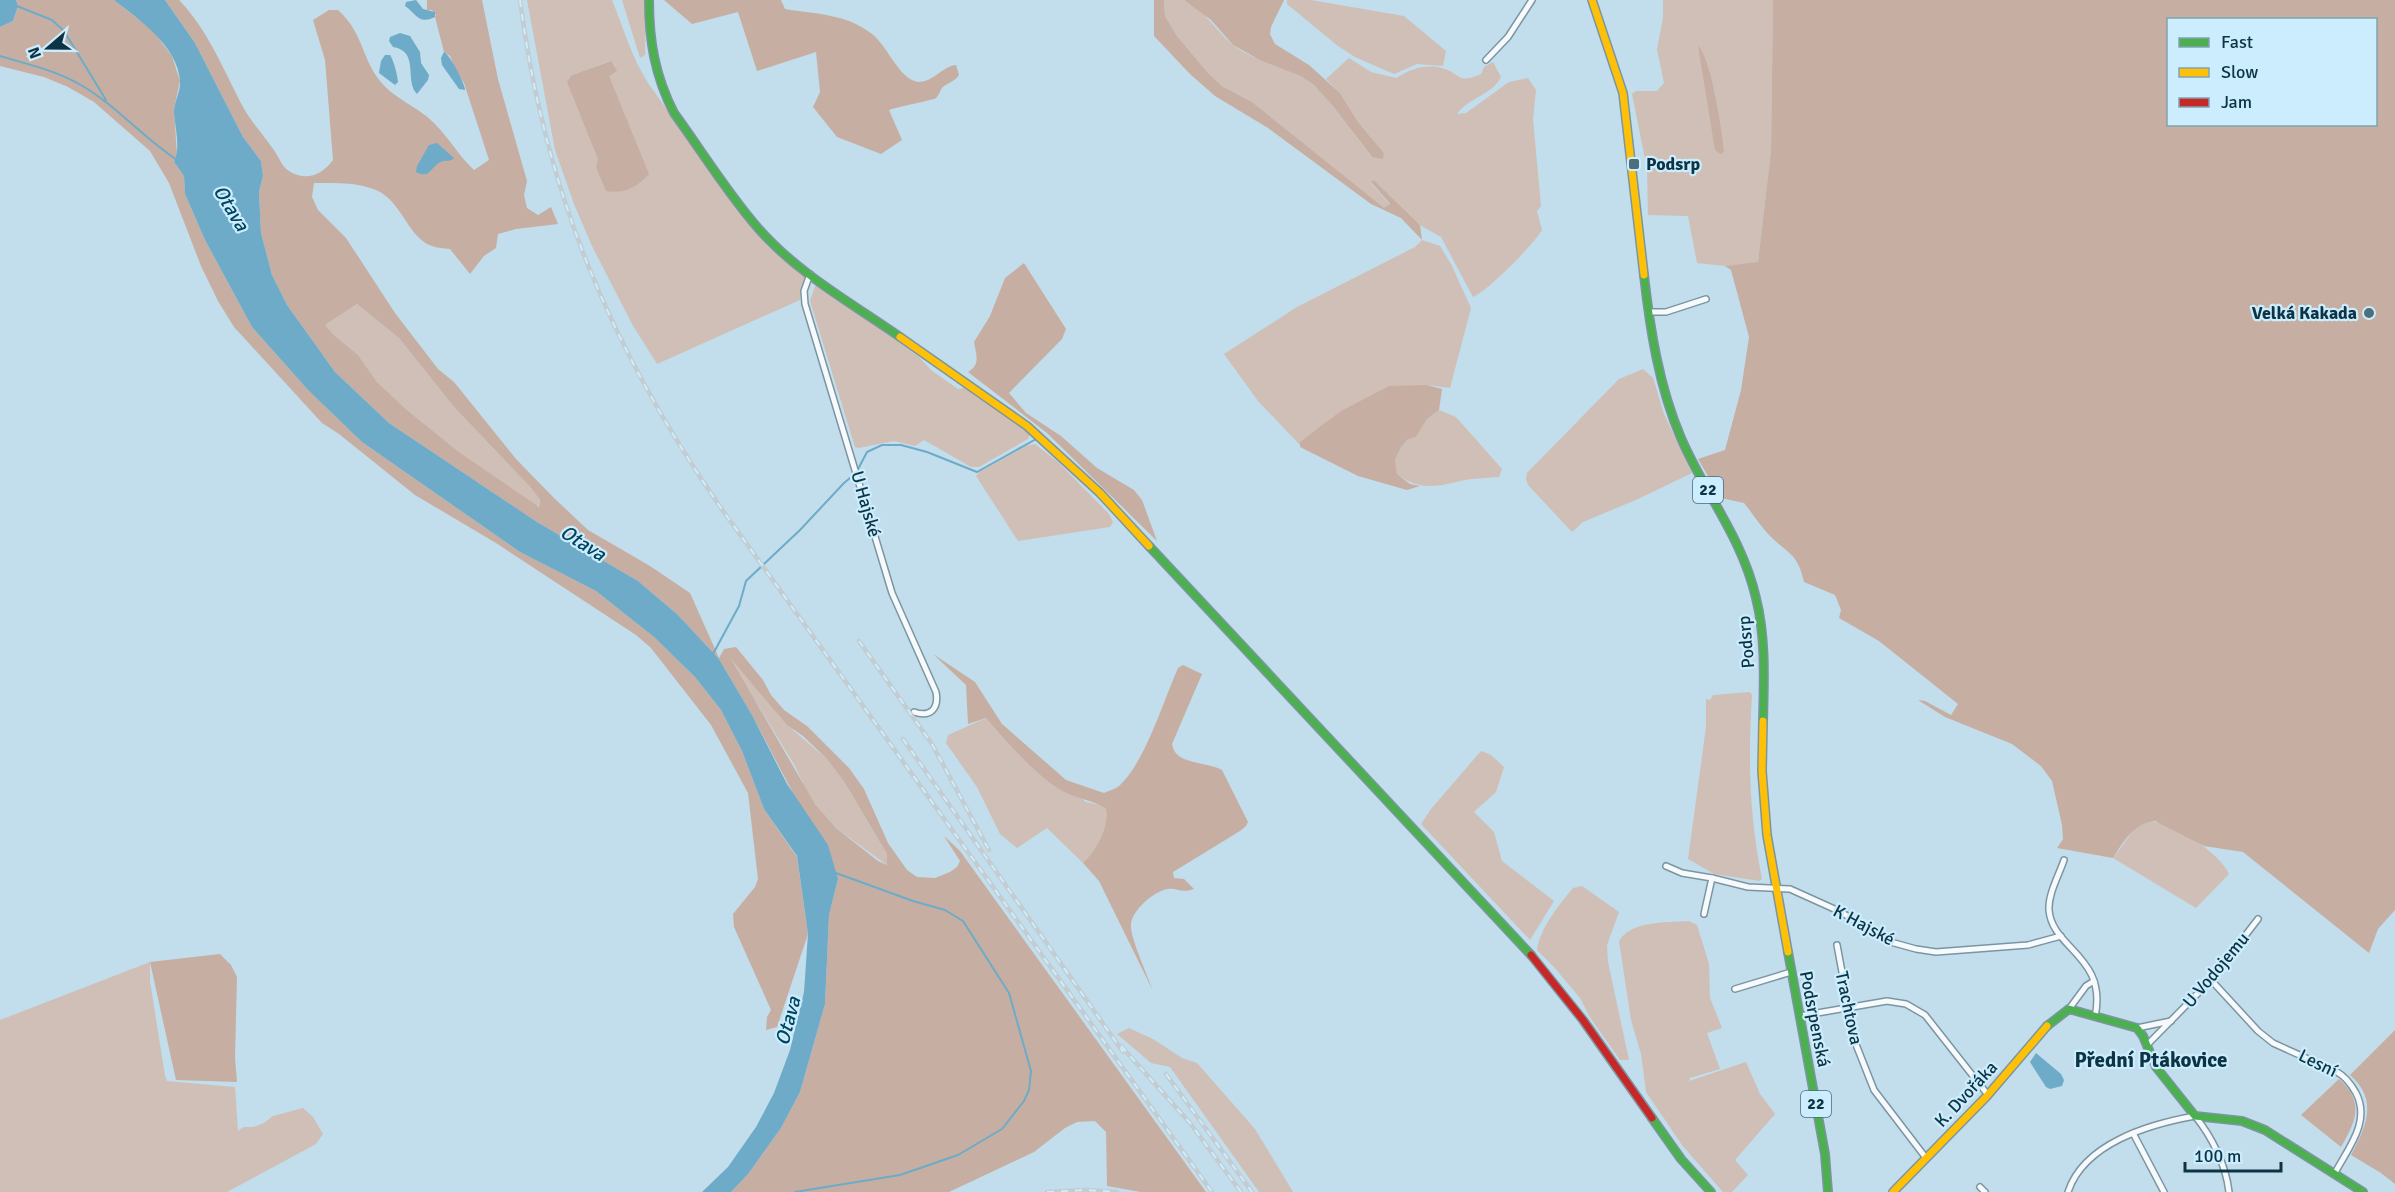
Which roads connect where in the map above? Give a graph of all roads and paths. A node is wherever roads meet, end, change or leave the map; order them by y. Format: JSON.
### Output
{"nodes":[{"id":1,"x":649,"y":0,"type":"edge"},
{"id":2,"x":1532,"y":0,"type":"edge"},
{"id":3,"x":1592,"y":0,"type":"edge"},
{"id":4,"x":1486,"y":60,"type":"dead end"},
{"id":5,"x":810,"y":274,"type":"junction"},
{"id":6,"x":1706,"y":299,"type":"dead end"},
{"id":7,"x":1648,"y":312,"type":"junction"},
{"id":8,"x":914,"y":712,"type":"dead end"},
{"id":9,"x":2064,"y":860,"type":"dead end"},
{"id":10,"x":1666,"y":866,"type":"dead end"},
{"id":11,"x":1712,"y":878,"type":"junction"},
{"id":12,"x":1775,"y":887,"type":"junction"},
{"id":13,"x":1704,"y":914,"type":"dead end"},
{"id":14,"x":2258,"y":919,"type":"dead end"},
{"id":15,"x":2061,"y":936,"type":"junction"},
{"id":16,"x":1837,"y":945,"type":"dead end"},
{"id":17,"x":1791,"y":972,"type":"junction"},
{"id":18,"x":2211,"y":980,"type":"junction"},
{"id":19,"x":2094,"y":981,"type":"junction"},
{"id":20,"x":1735,"y":989,"type":"dead end"},
{"id":21,"x":1848,"y":1007,"type":"junction"},
{"id":22,"x":2069,"y":1009,"type":"junction"},
{"id":23,"x":1800,"y":1016,"type":"junction"},
{"id":24,"x":2095,"y":1017,"type":"junction"},
{"id":25,"x":2173,"y":1021,"type":"junction"},
{"id":26,"x":2137,"y":1028,"type":"junction"},
{"id":27,"x":2147,"y":1045,"type":"junction"},
{"id":28,"x":1988,"y":1095,"type":"junction"},
{"id":29,"x":2195,"y":1116,"type":"junction"},
{"id":30,"x":2133,"y":1133,"type":"junction"},
{"id":31,"x":1926,"y":1158,"type":"junction"},
{"id":32,"x":2335,"y":1173,"type":"junction"},
{"id":33,"x":1711,"y":1192,"type":"edge"},
{"id":34,"x":1828,"y":1192,"type":"edge"},
{"id":35,"x":1893,"y":1192,"type":"edge"},
{"id":36,"x":2068,"y":1192,"type":"edge"},
{"id":37,"x":2164,"y":1192,"type":"edge"},
{"id":38,"x":2229,"y":1192,"type":"edge"},
{"id":39,"x":2363,"y":1192,"type":"edge"}],
"edges":[{"from":1,"to":5,"type":"street"},
{"from":2,"to":4,"type":"street"},
{"from":3,"to":7,"type":"street","name":"Podsrp","number":"22"},
{"from":5,"to":8,"type":"street","name":"U Hajské"},
{"from":5,"to":33,"type":"street"},
{"from":6,"to":7,"type":"street"},
{"from":7,"to":12,"type":"street","name":"Podsrp","number":"22"},
{"from":9,"to":15,"type":"street"},
{"from":10,"to":11,"type":"street","name":"K Hajské"},
{"from":11,"to":12,"type":"street","name":"K Hajské"},
{"from":11,"to":13,"type":"street"},
{"from":12,"to":15,"type":"street","name":"K Hajské"},
{"from":12,"to":17,"type":"street","name":"Podsrpenská","number":"22"},
{"from":14,"to":18,"type":"street","name":"U Vodojemu"},
{"from":15,"to":19,"type":"street"},
{"from":16,"to":21,"type":"street","name":"Trachtova"},
{"from":17,"to":20,"type":"street"},
{"from":17,"to":23,"type":"street","name":"Podsrpenská","number":"22"},
{"from":18,"to":25,"type":"street","name":"U Vodojemu"},
{"from":18,"to":32,"type":"street","name":"Lesní"},
{"from":19,"to":22,"type":"street"},
{"from":19,"to":24,"type":"street"},
{"from":21,"to":23,"type":"street"},
{"from":21,"to":28,"type":"street"},
{"from":21,"to":31,"type":"street","name":"Trachtova"},
{"from":22,"to":24,"type":"street"},
{"from":22,"to":28,"type":"street","name":"K. Dvořáka"},
{"from":23,"to":34,"type":"street","name":"Podsrpenská","number":"22"},
{"from":24,"to":26,"type":"street"},
{"from":25,"to":26,"type":"street","name":"U Vodojemu"},
{"from":25,"to":27,"type":"street","name":"U Vodojemu"},
{"from":26,"to":27,"type":"street"},
{"from":27,"to":29,"type":"street"},
{"from":28,"to":31,"type":"street","name":"K. Dvořáka"},
{"from":29,"to":30,"type":"street"},
{"from":29,"to":32,"type":"street"},
{"from":29,"to":38,"type":"street"},
{"from":30,"to":36,"type":"street"},
{"from":30,"to":37,"type":"street"},
{"from":31,"to":35,"type":"street","name":"K. Dvořáka"},
{"from":32,"to":39,"type":"street"}]}
